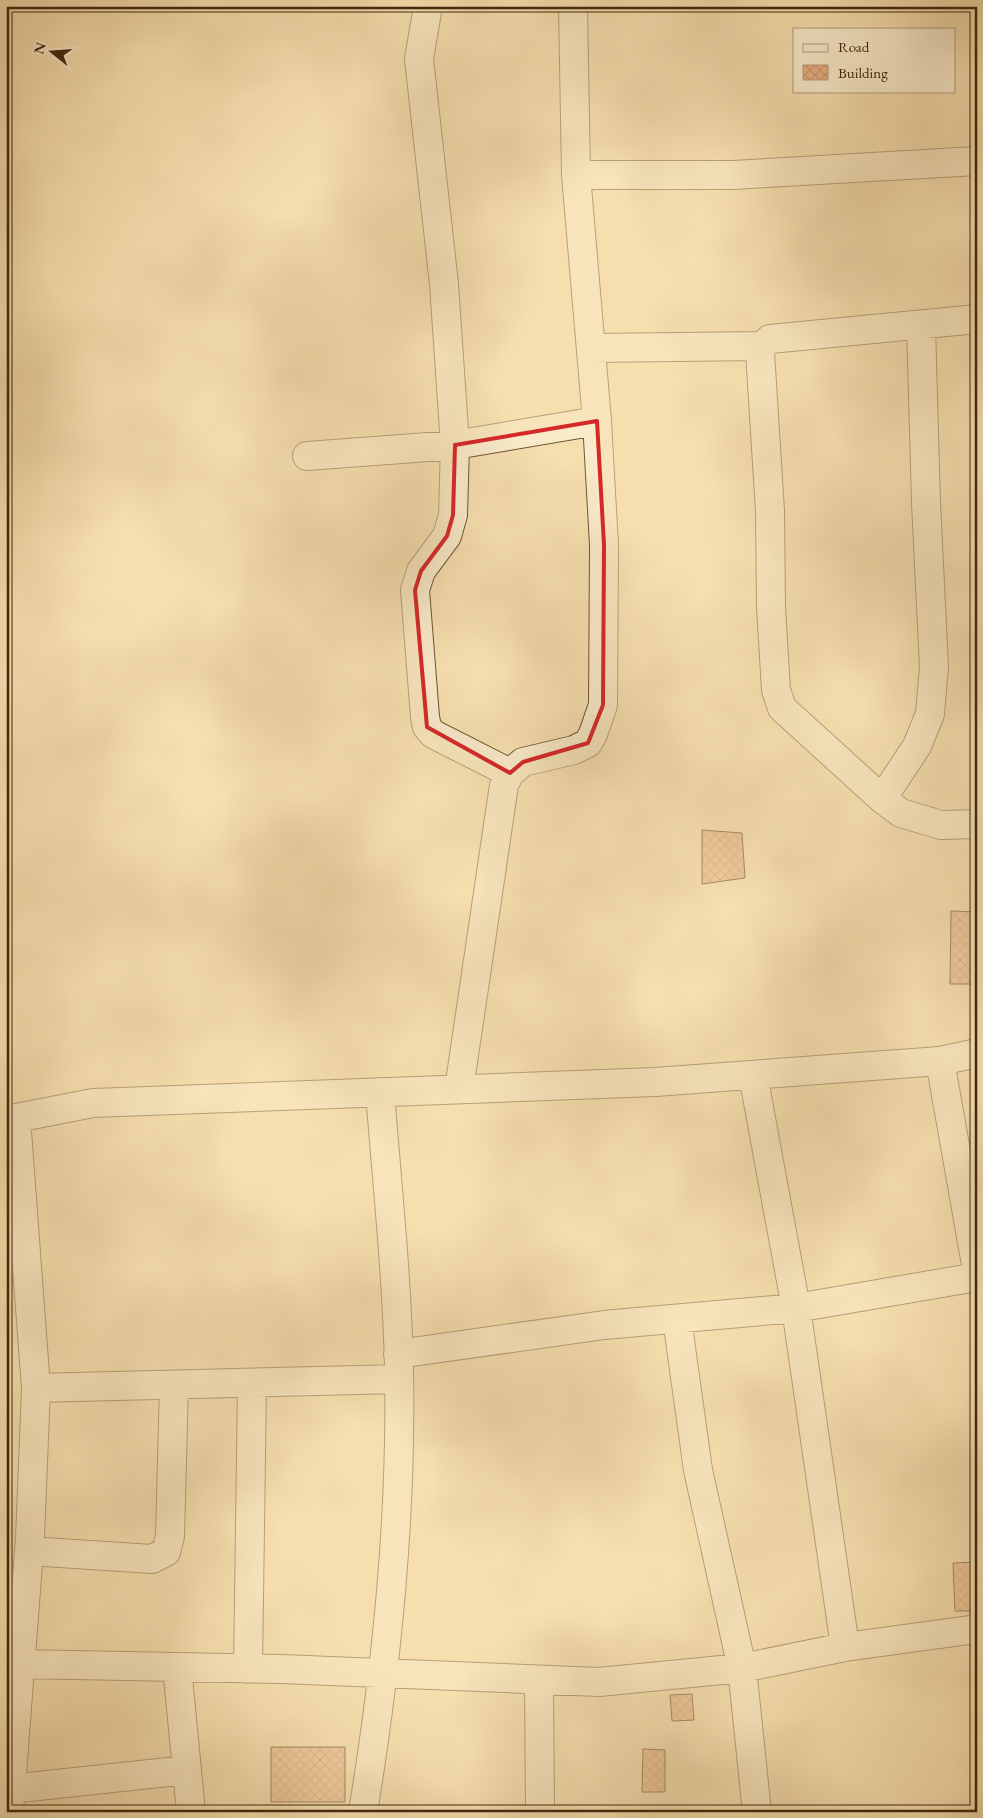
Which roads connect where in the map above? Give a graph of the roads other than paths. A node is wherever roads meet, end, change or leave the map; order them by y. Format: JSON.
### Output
{"nodes":[{"id":1,"x":428,"y":6,"type":"edge"},
{"id":2,"x":573,"y":6,"type":"edge"},
{"id":3,"x":977,"y":161,"type":"edge"},
{"id":4,"x":576,"y":175,"type":"junction"},
{"id":5,"x":977,"y":318,"type":"edge"},
{"id":6,"x":921,"y":325,"type":"junction"},
{"id":7,"x":762,"y":346,"type":"junction"},
{"id":8,"x":591,"y":348,"type":"junction"},
{"id":9,"x":597,"y":421,"type":"junction"},
{"id":10,"x":455,"y":445,"type":"junction"},
{"id":11,"x":307,"y":456,"type":"dead end"},
{"id":12,"x":510,"y":773,"type":"junction"},
{"id":13,"x":882,"y":799,"type":"junction"},
{"id":14,"x":977,"y":824,"type":"edge"},
{"id":15,"x":977,"y":1053,"type":"edge"},
{"id":16,"x":940,"y":1061,"type":"junction"},
{"id":17,"x":753,"y":1075,"type":"junction"},
{"id":18,"x":459,"y":1089,"type":"junction"},
{"id":19,"x":380,"y":1092,"type":"junction"},
{"id":20,"x":11,"y":1119,"type":"edge"},
{"id":21,"x":977,"y":1268,"type":"edge"},
{"id":22,"x":977,"y":1277,"type":"edge"},
{"id":23,"x":796,"y":1308,"type":"junction"},
{"id":24,"x":676,"y":1319,"type":"junction"},
{"id":25,"x":398,"y":1367,"type":"junction"},
{"id":26,"x":252,"y":1383,"type":"junction"},
{"id":27,"x":174,"y":1385,"type":"junction"},
{"id":28,"x":36,"y":1388,"type":"junction"},
{"id":29,"x":29,"y":1551,"type":"junction"},
{"id":30,"x":977,"y":1629,"type":"edge"},
{"id":31,"x":845,"y":1647,"type":"junction"},
{"id":32,"x":20,"y":1664,"type":"junction"},
{"id":33,"x":177,"y":1667,"type":"junction"},
{"id":34,"x":742,"y":1668,"type":"junction"},
{"id":35,"x":248,"y":1669,"type":"junction"},
{"id":36,"x":382,"y":1673,"type":"junction"},
{"id":37,"x":539,"y":1680,"type":"junction"},
{"id":38,"x":187,"y":1770,"type":"junction"},
{"id":39,"x":9,"y":1800,"type":"edge"},
{"id":40,"x":191,"y":1812,"type":"edge"},
{"id":41,"x":363,"y":1812,"type":"edge"},
{"id":42,"x":540,"y":1812,"type":"edge"},
{"id":43,"x":757,"y":1812,"type":"edge"}],
"edges":[{"from":1,"to":10,"type":"street"},
{"from":2,"to":4,"type":"street"},
{"from":3,"to":4,"type":"street"},
{"from":4,"to":8,"type":"street"},
{"from":5,"to":6,"type":"street"},
{"from":6,"to":7,"type":"street"},
{"from":6,"to":13,"type":"street"},
{"from":7,"to":8,"type":"street"},
{"from":7,"to":13,"type":"street"},
{"from":8,"to":9,"type":"street"},
{"from":9,"to":10,"type":"street"},
{"from":9,"to":12,"type":"street"},
{"from":10,"to":11,"type":"street"},
{"from":10,"to":12,"type":"street"},
{"from":12,"to":18,"type":"street"},
{"from":13,"to":14,"type":"street"},
{"from":15,"to":16,"type":"street"},
{"from":16,"to":17,"type":"street"},
{"from":16,"to":21,"type":"street"},
{"from":17,"to":18,"type":"street"},
{"from":17,"to":23,"type":"street"},
{"from":18,"to":19,"type":"street"},
{"from":19,"to":20,"type":"street"},
{"from":19,"to":25,"type":"street"},
{"from":20,"to":28,"type":"street"},
{"from":22,"to":23,"type":"street"},
{"from":23,"to":24,"type":"street"},
{"from":23,"to":31,"type":"street"},
{"from":24,"to":25,"type":"street"},
{"from":24,"to":34,"type":"street"},
{"from":25,"to":26,"type":"street"},
{"from":25,"to":36,"type":"street"},
{"from":26,"to":27,"type":"street"},
{"from":26,"to":35,"type":"street"},
{"from":27,"to":28,"type":"street"},
{"from":27,"to":29,"type":"street"},
{"from":28,"to":29,"type":"street"},
{"from":29,"to":32,"type":"street"},
{"from":30,"to":31,"type":"street"},
{"from":31,"to":34,"type":"street"},
{"from":32,"to":33,"type":"street"},
{"from":32,"to":39,"type":"street"},
{"from":33,"to":35,"type":"street"},
{"from":33,"to":38,"type":"street"},
{"from":34,"to":37,"type":"street"},
{"from":34,"to":43,"type":"street"},
{"from":35,"to":36,"type":"street"},
{"from":36,"to":37,"type":"street"},
{"from":36,"to":41,"type":"street"},
{"from":37,"to":42,"type":"street"},
{"from":38,"to":39,"type":"street"},
{"from":38,"to":40,"type":"street"}]}
